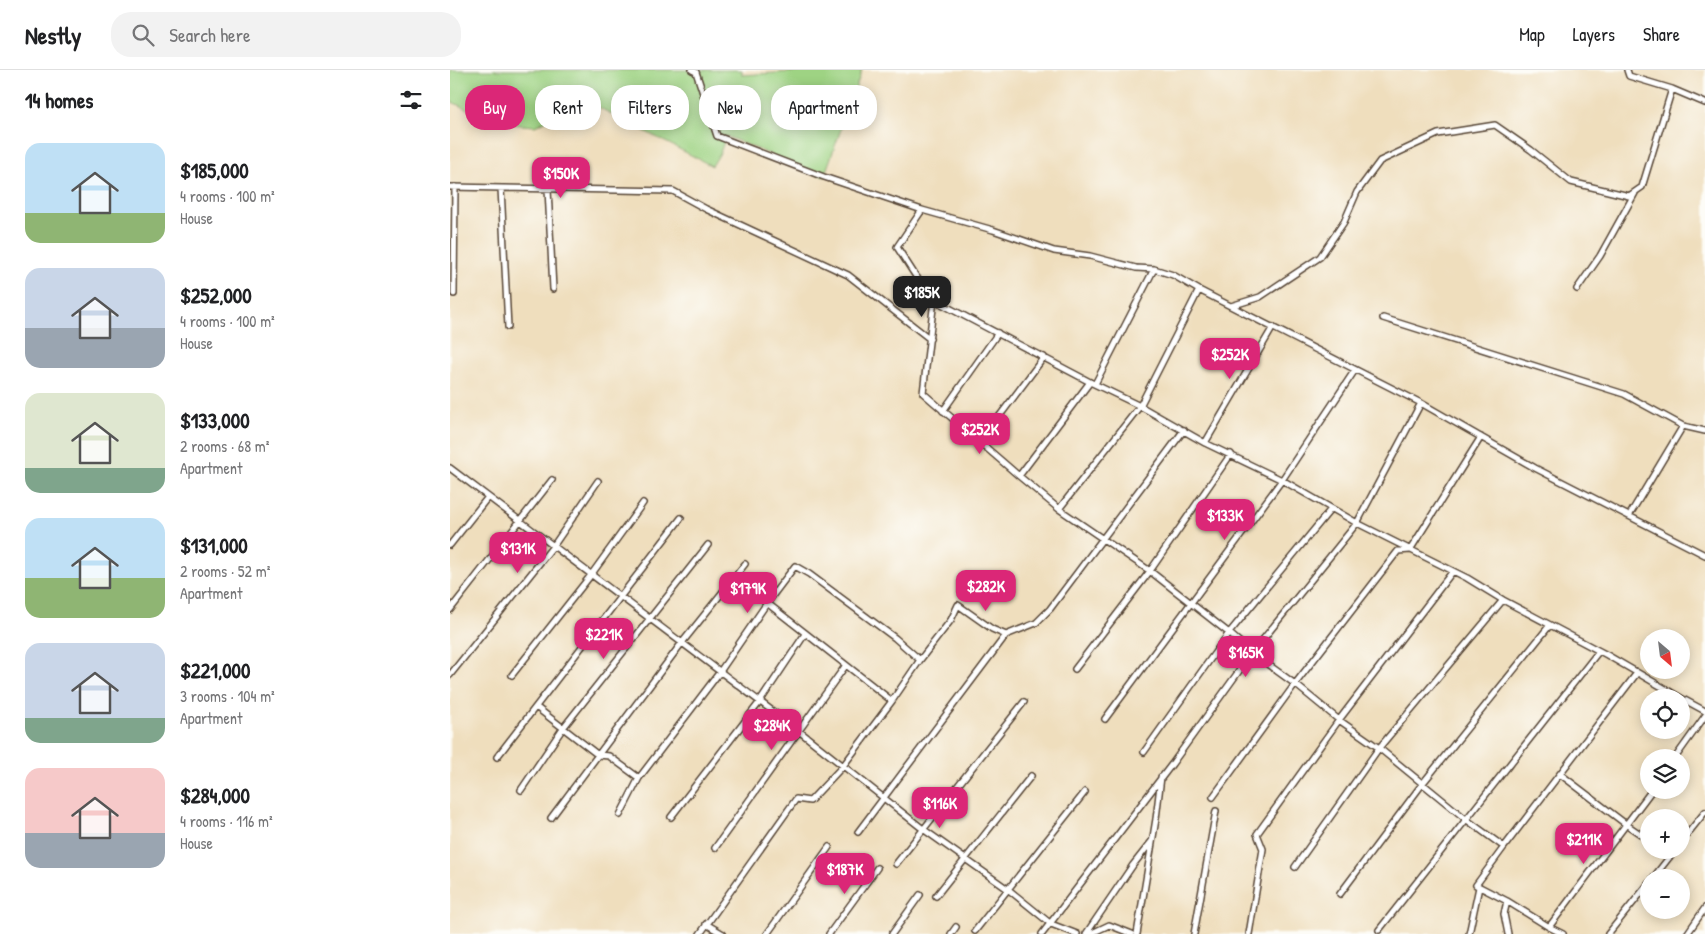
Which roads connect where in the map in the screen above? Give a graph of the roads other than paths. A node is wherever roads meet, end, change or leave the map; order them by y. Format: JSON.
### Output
{"nodes":[{"id":1,"x":692,"y":70,"type":"edge"},
{"id":2,"x":1627,"y":70,"type":"edge"},
{"id":3,"x":1672,"y":89,"type":"junction"},
{"id":4,"x":1705,"y":103,"type":"edge"},
{"id":5,"x":452,"y":187,"type":"edge"},
{"id":6,"x":501,"y":188,"type":"junction"},
{"id":7,"x":548,"y":189,"type":"junction"},
{"id":8,"x":1637,"y":191,"type":"junction"},
{"id":9,"x":922,"y":210,"type":"junction"},
{"id":10,"x":1154,"y":269,"type":"junction"},
{"id":11,"x":553,"y":288,"type":"dead end"},
{"id":12,"x":1199,"y":290,"type":"junction"},
{"id":13,"x":1577,"y":290,"type":"dead end"},
{"id":14,"x":454,"y":294,"type":"dead end"},
{"id":15,"x":934,"y":300,"type":"junction"},
{"id":16,"x":1231,"y":306,"type":"junction"},
{"id":17,"x":1383,"y":318,"type":"dead end"},
{"id":18,"x":508,"y":327,"type":"dead end"},
{"id":19,"x":1273,"y":327,"type":"junction"},
{"id":20,"x":998,"y":333,"type":"junction"},
{"id":21,"x":930,"y":339,"type":"junction"},
{"id":22,"x":1044,"y":357,"type":"junction"},
{"id":23,"x":1355,"y":370,"type":"junction"},
{"id":24,"x":1093,"y":383,"type":"junction"},
{"id":25,"x":1421,"y":404,"type":"junction"},
{"id":26,"x":1140,"y":406,"type":"junction"},
{"id":27,"x":943,"y":411,"type":"junction"},
{"id":28,"x":1683,"y":426,"type":"junction"},
{"id":29,"x":1184,"y":430,"type":"junction"},
{"id":30,"x":1705,"y":431,"type":"edge"},
{"id":31,"x":1482,"y":438,"type":"junction"},
{"id":32,"x":980,"y":442,"type":"junction"},
{"id":33,"x":1205,"y":443,"type":"junction"},
{"id":34,"x":1231,"y":454,"type":"junction"},
{"id":35,"x":451,"y":472,"type":"edge"},
{"id":36,"x":1019,"y":476,"type":"junction"},
{"id":37,"x":552,"y":480,"type":"dead end"},
{"id":38,"x":1282,"y":480,"type":"junction"},
{"id":39,"x":598,"y":482,"type":"dead end"},
{"id":40,"x":488,"y":497,"type":"junction"},
{"id":41,"x":643,"y":503,"type":"dead end"},
{"id":42,"x":1059,"y":509,"type":"junction"},
{"id":43,"x":1331,"y":509,"type":"junction"},
{"id":44,"x":1629,"y":516,"type":"junction"},
{"id":45,"x":681,"y":518,"type":"dead end"},
{"id":46,"x":520,"y":521,"type":"junction"},
{"id":47,"x":1357,"y":523,"type":"junction"},
{"id":48,"x":1102,"y":539,"type":"junction"},
{"id":49,"x":450,"y":545,"type":"edge"},
{"id":50,"x":554,"y":545,"type":"junction"},
{"id":51,"x":708,"y":545,"type":"dead end"},
{"id":52,"x":1410,"y":550,"type":"junction"},
{"id":53,"x":1705,"y":555,"type":"edge"},
{"id":54,"x":745,"y":564,"type":"dead end"},
{"id":55,"x":1150,"y":571,"type":"junction"},
{"id":56,"x":1453,"y":571,"type":"junction"},
{"id":57,"x":591,"y":575,"type":"junction"},
{"id":58,"x":620,"y":597,"type":"junction"},
{"id":59,"x":1503,"y":600,"type":"junction"},
{"id":60,"x":768,"y":603,"type":"junction"},
{"id":61,"x":1192,"y":603,"type":"junction"},
{"id":62,"x":450,"y":610,"type":"edge"},
{"id":63,"x":649,"y":620,"type":"junction"},
{"id":64,"x":1550,"y":624,"type":"junction"},
{"id":65,"x":1229,"y":633,"type":"junction"},
{"id":66,"x":805,"y":634,"type":"junction"},
{"id":67,"x":1006,"y":635,"type":"junction"},
{"id":68,"x":681,"y":644,"type":"junction"},
{"id":69,"x":1599,"y":651,"type":"junction"},
{"id":70,"x":1252,"y":653,"type":"junction"},
{"id":71,"x":920,"y":660,"type":"junction"},
{"id":72,"x":846,"y":666,"type":"junction"},
{"id":73,"x":1075,"y":669,"type":"dead end"},
{"id":74,"x":1637,"y":672,"type":"junction"},
{"id":75,"x":720,"y":673,"type":"junction"},
{"id":76,"x":450,"y":675,"type":"edge"},
{"id":77,"x":512,"y":675,"type":"dead end"},
{"id":78,"x":1295,"y":684,"type":"junction"},
{"id":79,"x":1666,"y":689,"type":"edge"},
{"id":80,"x":892,"y":701,"type":"junction"},
{"id":81,"x":1024,"y":702,"type":"dead end"},
{"id":82,"x":759,"y":703,"type":"junction"},
{"id":83,"x":1690,"y":703,"type":"edge"},
{"id":84,"x":536,"y":707,"type":"junction"},
{"id":85,"x":1705,"y":711,"type":"edge"},
{"id":86,"x":1705,"y":716,"type":"edge"},
{"id":87,"x":1105,"y":718,"type":"dead end"},
{"id":88,"x":1339,"y":720,"type":"junction"},
{"id":89,"x":564,"y":728,"type":"junction"},
{"id":90,"x":798,"y":731,"type":"junction"},
{"id":91,"x":1379,"y":748,"type":"junction"},
{"id":92,"x":1681,"y":749,"type":"edge"},
{"id":93,"x":1144,"y":752,"type":"dead end"},
{"id":94,"x":598,"y":755,"type":"junction"},
{"id":95,"x":497,"y":757,"type":"dead end"},
{"id":96,"x":843,"y":766,"type":"junction"},
{"id":97,"x":1560,"y":774,"type":"junction"},
{"id":98,"x":1031,"y":776,"type":"dead end"},
{"id":99,"x":1161,"y":777,"type":"junction"},
{"id":100,"x":639,"y":778,"type":"junction"},
{"id":101,"x":1424,"y":783,"type":"junction"},
{"id":102,"x":521,"y":790,"type":"dead end"},
{"id":103,"x":1085,"y":792,"type":"dead end"},
{"id":104,"x":1213,"y":797,"type":"dead end"},
{"id":105,"x":882,"y":798,"type":"junction"},
{"id":106,"x":1646,"y":799,"type":"edge"},
{"id":107,"x":1216,"y":811,"type":"dead end"},
{"id":108,"x":1705,"y":812,"type":"edge"},
{"id":109,"x":620,"y":816,"type":"dead end"},
{"id":110,"x":671,"y":817,"type":"dead end"},
{"id":111,"x":551,"y":818,"type":"dead end"},
{"id":112,"x":1467,"y":820,"type":"junction"},
{"id":113,"x":1627,"y":825,"type":"junction"},
{"id":114,"x":923,"y":829,"type":"junction"},
{"id":115,"x":1690,"y":831,"type":"edge"},
{"id":116,"x":858,"y":832,"type":"dead end"},
{"id":117,"x":1640,"y":834,"type":"edge"},
{"id":118,"x":1153,"y":841,"type":"junction"},
{"id":119,"x":829,"y":847,"type":"dead end"},
{"id":120,"x":1504,"y":847,"type":"junction"},
{"id":121,"x":715,"y":848,"type":"dead end"},
{"id":122,"x":965,"y":859,"type":"junction"},
{"id":123,"x":1668,"y":859,"type":"edge"},
{"id":124,"x":896,"y":864,"type":"dead end"},
{"id":125,"x":1295,"y":867,"type":"dead end"},
{"id":126,"x":877,"y":868,"type":"dead end"},
{"id":127,"x":1660,"y":869,"type":"edge"},
{"id":128,"x":1479,"y":887,"type":"junction"},
{"id":129,"x":1009,"y":890,"type":"junction"},
{"id":130,"x":1340,"y":894,"type":"dead end"},
{"id":131,"x":1640,"y":894,"type":"edge"},
{"id":132,"x":920,"y":896,"type":"dead end"},
{"id":133,"x":936,"y":896,"type":"dead end"},
{"id":134,"x":1507,"y":901,"type":"junction"},
{"id":135,"x":1705,"y":908,"type":"edge"},
{"id":136,"x":706,"y":924,"type":"junction"},
{"id":137,"x":1051,"y":924,"type":"junction"},
{"id":138,"x":1550,"y":926,"type":"junction"},
{"id":139,"x":956,"y":928,"type":"dead end"},
{"id":140,"x":1379,"y":930,"type":"dead end"},
{"id":141,"x":976,"y":931,"type":"dead end"},
{"id":142,"x":700,"y":934,"type":"edge"},
{"id":143,"x":723,"y":934,"type":"edge"},
{"id":144,"x":767,"y":934,"type":"edge"},
{"id":145,"x":828,"y":934,"type":"edge"},
{"id":146,"x":892,"y":934,"type":"edge"},
{"id":147,"x":951,"y":934,"type":"edge"},
{"id":148,"x":1042,"y":934,"type":"edge"},
{"id":149,"x":1076,"y":934,"type":"edge"},
{"id":150,"x":1086,"y":934,"type":"edge"},
{"id":151,"x":1090,"y":934,"type":"edge"},
{"id":152,"x":1132,"y":934,"type":"edge"},
{"id":153,"x":1137,"y":934,"type":"edge"},
{"id":154,"x":1194,"y":934,"type":"edge"},
{"id":155,"x":1248,"y":934,"type":"edge"},
{"id":156,"x":1469,"y":934,"type":"edge"},
{"id":157,"x":1508,"y":934,"type":"edge"},
{"id":158,"x":1563,"y":934,"type":"edge"},
{"id":159,"x":1608,"y":934,"type":"edge"},
{"id":160,"x":1687,"y":934,"type":"edge"}],
"edges":[{"from":1,"to":9,"type":"street"},
{"from":2,"to":3,"type":"street"},
{"from":3,"to":4,"type":"street"},
{"from":3,"to":8,"type":"street"},
{"from":5,"to":6,"type":"street"},
{"from":5,"to":14,"type":"street"},
{"from":6,"to":7,"type":"street"},
{"from":6,"to":18,"type":"street"},
{"from":7,"to":11,"type":"street"},
{"from":7,"to":21,"type":"street"},
{"from":8,"to":13,"type":"street"},
{"from":8,"to":16,"type":"street"},
{"from":9,"to":10,"type":"street"},
{"from":9,"to":15,"type":"street"},
{"from":10,"to":12,"type":"street"},
{"from":10,"to":24,"type":"street"},
{"from":12,"to":16,"type":"street"},
{"from":12,"to":26,"type":"street"},
{"from":15,"to":20,"type":"street"},
{"from":15,"to":21,"type":"street"},
{"from":16,"to":19,"type":"street"},
{"from":17,"to":28,"type":"street"},
{"from":19,"to":23,"type":"street"},
{"from":19,"to":33,"type":"street"},
{"from":20,"to":22,"type":"street"},
{"from":20,"to":27,"type":"street"},
{"from":21,"to":27,"type":"street"},
{"from":22,"to":24,"type":"street"},
{"from":22,"to":32,"type":"street"},
{"from":23,"to":25,"type":"street"},
{"from":23,"to":38,"type":"street"},
{"from":24,"to":26,"type":"street"},
{"from":24,"to":36,"type":"street"},
{"from":25,"to":31,"type":"street"},
{"from":25,"to":47,"type":"street"},
{"from":26,"to":29,"type":"street"},
{"from":26,"to":42,"type":"street"},
{"from":27,"to":32,"type":"street"},
{"from":28,"to":30,"type":"street"},
{"from":28,"to":44,"type":"street"},
{"from":29,"to":33,"type":"street"},
{"from":29,"to":48,"type":"street"},
{"from":31,"to":44,"type":"street"},
{"from":31,"to":52,"type":"street"},
{"from":32,"to":36,"type":"street"},
{"from":33,"to":34,"type":"street"},
{"from":34,"to":38,"type":"street"},
{"from":34,"to":55,"type":"street"},
{"from":35,"to":40,"type":"street"},
{"from":36,"to":42,"type":"street"},
{"from":37,"to":46,"type":"street"},
{"from":38,"to":43,"type":"street"},
{"from":38,"to":61,"type":"street"},
{"from":39,"to":50,"type":"street"},
{"from":40,"to":46,"type":"street"},
{"from":40,"to":49,"type":"street"},
{"from":41,"to":57,"type":"street"},
{"from":42,"to":48,"type":"street"},
{"from":43,"to":47,"type":"street"},
{"from":43,"to":65,"type":"street"},
{"from":44,"to":53,"type":"street"},
{"from":45,"to":58,"type":"street"},
{"from":46,"to":50,"type":"street"},
{"from":46,"to":62,"type":"street"},
{"from":47,"to":52,"type":"street"},
{"from":47,"to":70,"type":"street"},
{"from":48,"to":55,"type":"street"},
{"from":48,"to":67,"type":"street"},
{"from":50,"to":57,"type":"street"},
{"from":50,"to":76,"type":"street"},
{"from":51,"to":63,"type":"street"},
{"from":52,"to":56,"type":"street"},
{"from":52,"to":78,"type":"street"},
{"from":54,"to":68,"type":"street"},
{"from":55,"to":61,"type":"street"},
{"from":55,"to":73,"type":"street"},
{"from":56,"to":59,"type":"street"},
{"from":56,"to":88,"type":"street"},
{"from":57,"to":58,"type":"street"},
{"from":57,"to":77,"type":"street"},
{"from":58,"to":63,"type":"street"},
{"from":58,"to":84,"type":"street"},
{"from":59,"to":64,"type":"street"},
{"from":59,"to":91,"type":"street"},
{"from":60,"to":66,"type":"street"},
{"from":60,"to":71,"type":"street"},
{"from":60,"to":75,"type":"street"},
{"from":61,"to":65,"type":"street"},
{"from":61,"to":87,"type":"street"},
{"from":63,"to":68,"type":"street"},
{"from":63,"to":89,"type":"street"},
{"from":64,"to":69,"type":"street"},
{"from":64,"to":101,"type":"street"},
{"from":65,"to":70,"type":"street"},
{"from":65,"to":93,"type":"street"},
{"from":66,"to":72,"type":"street"},
{"from":66,"to":82,"type":"street"},
{"from":67,"to":71,"type":"street"},
{"from":67,"to":105,"type":"street"},
{"from":68,"to":75,"type":"street"},
{"from":68,"to":94,"type":"street"},
{"from":69,"to":74,"type":"street"},
{"from":69,"to":112,"type":"street"},
{"from":70,"to":78,"type":"street"},
{"from":70,"to":99,"type":"street"},
{"from":71,"to":80,"type":"street"},
{"from":72,"to":80,"type":"street"},
{"from":72,"to":90,"type":"street"},
{"from":74,"to":79,"type":"street"},
{"from":74,"to":97,"type":"street"},
{"from":75,"to":82,"type":"street"},
{"from":75,"to":100,"type":"street"},
{"from":78,"to":88,"type":"street"},
{"from":78,"to":104,"type":"street"},
{"from":80,"to":96,"type":"street"},
{"from":81,"to":114,"type":"street"},
{"from":82,"to":90,"type":"street"},
{"from":82,"to":110,"type":"street"},
{"from":83,"to":85,"type":"street"},
{"from":84,"to":89,"type":"street"},
{"from":84,"to":95,"type":"street"},
{"from":86,"to":92,"type":"street"},
{"from":88,"to":91,"type":"street"},
{"from":88,"to":155,"type":"street"},
{"from":89,"to":94,"type":"street"},
{"from":89,"to":102,"type":"street"},
{"from":90,"to":96,"type":"street"},
{"from":90,"to":121,"type":"street"},
{"from":91,"to":101,"type":"street"},
{"from":91,"to":125,"type":"street"},
{"from":94,"to":100,"type":"street"},
{"from":94,"to":111,"type":"street"},
{"from":96,"to":105,"type":"street"},
{"from":96,"to":136,"type":"street"},
{"from":97,"to":113,"type":"street"},
{"from":97,"to":120,"type":"street"},
{"from":98,"to":122,"type":"street"},
{"from":99,"to":118,"type":"street"},
{"from":99,"to":137,"type":"street"},
{"from":100,"to":109,"type":"street"},
{"from":101,"to":112,"type":"street"},
{"from":101,"to":130,"type":"street"},
{"from":103,"to":129,"type":"street"},
{"from":105,"to":114,"type":"street"},
{"from":105,"to":116,"type":"street"},
{"from":106,"to":113,"type":"street"},
{"from":107,"to":154,"type":"street"},
{"from":108,"to":115,"type":"street"},
{"from":112,"to":120,"type":"street"},
{"from":112,"to":140,"type":"street"},
{"from":113,"to":117,"type":"street"},
{"from":113,"to":138,"type":"street"},
{"from":114,"to":122,"type":"street"},
{"from":114,"to":124,"type":"street"},
{"from":118,"to":150,"type":"street"},
{"from":118,"to":153,"type":"street"},
{"from":119,"to":144,"type":"street"},
{"from":120,"to":128,"type":"street"},
{"from":122,"to":129,"type":"street"},
{"from":122,"to":133,"type":"street"},
{"from":123,"to":127,"type":"street"},
{"from":126,"to":145,"type":"street"},
{"from":128,"to":134,"type":"street"},
{"from":128,"to":156,"type":"street"},
{"from":129,"to":137,"type":"street"},
{"from":129,"to":141,"type":"street"},
{"from":131,"to":159,"type":"street"},
{"from":132,"to":146,"type":"street"},
{"from":134,"to":138,"type":"street"},
{"from":134,"to":157,"type":"street"},
{"from":135,"to":160,"type":"street"},
{"from":136,"to":142,"type":"street"},
{"from":136,"to":143,"type":"street"},
{"from":137,"to":148,"type":"street"},
{"from":137,"to":149,"type":"street"},
{"from":138,"to":158,"type":"street"},
{"from":139,"to":147,"type":"street"},
{"from":151,"to":152,"type":"street"}]}
